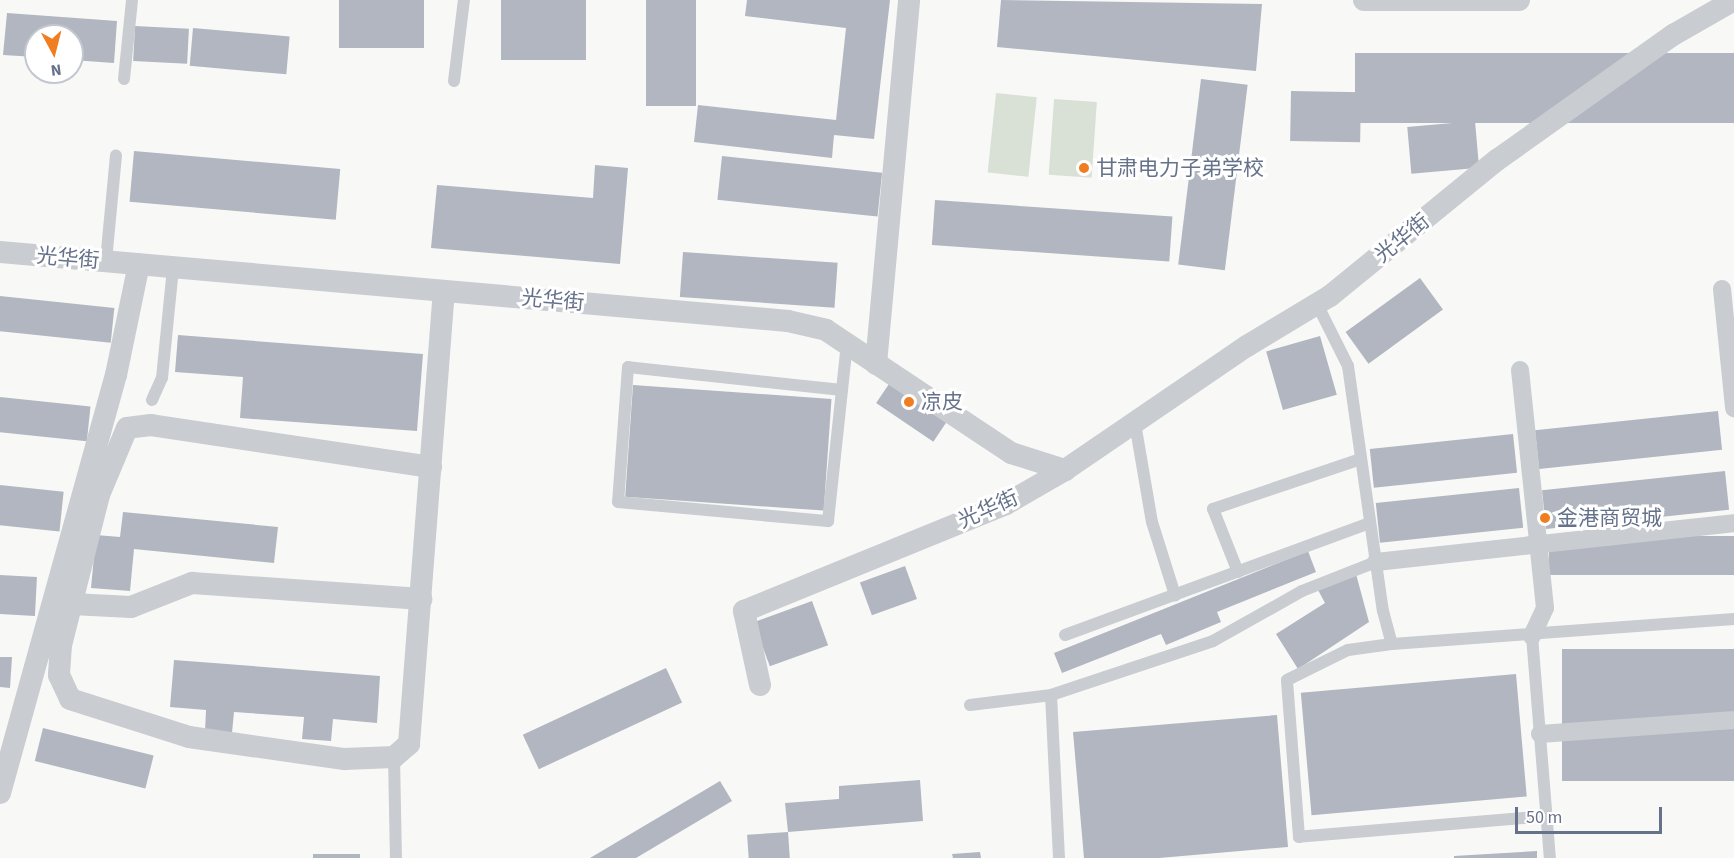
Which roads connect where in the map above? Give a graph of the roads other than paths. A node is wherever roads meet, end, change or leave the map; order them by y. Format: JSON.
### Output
{"nodes":[{"id":1,"x":132,"y":0,"type":"edge"},
{"id":2,"x":464,"y":0,"type":"edge"},
{"id":3,"x":909,"y":0,"type":"edge"},
{"id":4,"x":1364,"y":0,"type":"edge"},
{"id":5,"x":1519,"y":0,"type":"edge"},
{"id":6,"x":1734,"y":0,"type":"edge"},
{"id":7,"x":124,"y":80,"type":"dead end"},
{"id":8,"x":454,"y":81,"type":"dead end"},
{"id":9,"x":116,"y":155,"type":"dead end"},
{"id":10,"x":0,"y":252,"type":"edge"},
{"id":11,"x":106,"y":261,"type":"junction"},
{"id":12,"x":139,"y":264,"type":"junction"},
{"id":13,"x":173,"y":267,"type":"junction"},
{"id":14,"x":1722,"y":289,"type":"dead end"},
{"id":15,"x":444,"y":291,"type":"junction"},
{"id":16,"x":1317,"y":304,"type":"junction"},
{"id":17,"x":847,"y":344,"type":"junction"},
{"id":18,"x":876,"y":364,"type":"junction"},
{"id":19,"x":1520,"y":370,"type":"dead end"},
{"id":20,"x":842,"y":390,"type":"junction"},
{"id":21,"x":152,"y":400,"type":"dead end"},
{"id":22,"x":1734,"y":408,"type":"edge"},
{"id":23,"x":1135,"y":423,"type":"junction"},
{"id":24,"x":1361,"y":459,"type":"junction"},
{"id":25,"x":431,"y":467,"type":"junction"},
{"id":26,"x":1065,"y":470,"type":"junction"},
{"id":27,"x":1370,"y":523,"type":"junction"},
{"id":28,"x":1734,"y":523,"type":"edge"},
{"id":29,"x":1538,"y":544,"type":"junction"},
{"id":30,"x":1376,"y":562,"type":"junction"},
{"id":31,"x":1238,"y":572,"type":"junction"},
{"id":32,"x":1175,"y":595,"type":"junction"},
{"id":33,"x":421,"y":599,"type":"junction"},
{"id":34,"x":72,"y":604,"type":"junction"},
{"id":35,"x":1734,"y":619,"type":"edge"},
{"id":36,"x":1065,"y":635,"type":"dead end"},
{"id":37,"x":1532,"y":636,"type":"junction"},
{"id":38,"x":1392,"y":644,"type":"junction"},
{"id":39,"x":760,"y":684,"type":"dead end"},
{"id":40,"x":1051,"y":695,"type":"junction"},
{"id":41,"x":970,"y":705,"type":"dead end"},
{"id":42,"x":1734,"y":720,"type":"edge"},
{"id":43,"x":1540,"y":734,"type":"junction"},
{"id":44,"x":394,"y":757,"type":"junction"},
{"id":45,"x":0,"y":793,"type":"edge"},
{"id":46,"x":1547,"y":816,"type":"junction"},
{"id":47,"x":396,"y":858,"type":"edge"},
{"id":48,"x":1059,"y":858,"type":"edge"},
{"id":49,"x":1550,"y":858,"type":"edge"}],
"edges":[{"from":1,"to":7,"type":"lane"},
{"from":2,"to":8,"type":"lane"},
{"from":3,"to":18,"type":"street"},
{"from":4,"to":5,"type":"street"},
{"from":6,"to":16,"type":"street","name":"光华街"},
{"from":9,"to":11,"type":"lane"},
{"from":10,"to":11,"type":"street","name":"光华街"},
{"from":11,"to":12,"type":"street","name":"光华街"},
{"from":12,"to":13,"type":"street","name":"光华街"},
{"from":12,"to":45,"type":"street"},
{"from":13,"to":15,"type":"street","name":"光华街"},
{"from":13,"to":21,"type":"lane"},
{"from":14,"to":22,"type":"street"},
{"from":15,"to":17,"type":"street","name":"光华街"},
{"from":15,"to":25,"type":"street"},
{"from":16,"to":23,"type":"street","name":"光华街"},
{"from":16,"to":24,"type":"lane"},
{"from":17,"to":18,"type":"street","name":"光华街"},
{"from":17,"to":20,"type":"lane"},
{"from":18,"to":26,"type":"street","name":"光华街"},
{"from":19,"to":29,"type":"street"},
{"from":20,"to":20,"type":"lane"},
{"from":23,"to":26,"type":"street","name":"光华街"},
{"from":23,"to":32,"type":"lane"},
{"from":24,"to":27,"type":"lane"},
{"from":24,"to":31,"type":"lane"},
{"from":25,"to":33,"type":"street"},
{"from":25,"to":34,"type":"street"},
{"from":26,"to":39,"type":"street","name":"光华街"},
{"from":27,"to":30,"type":"lane"},
{"from":27,"to":31,"type":"lane"},
{"from":28,"to":29,"type":"street"},
{"from":29,"to":30,"type":"street"},
{"from":29,"to":37,"type":"street"},
{"from":30,"to":38,"type":"lane"},
{"from":30,"to":40,"type":"lane"},
{"from":31,"to":32,"type":"lane"},
{"from":32,"to":36,"type":"lane"},
{"from":33,"to":34,"type":"street"},
{"from":33,"to":44,"type":"street"},
{"from":34,"to":44,"type":"street"},
{"from":35,"to":37,"type":"lane"},
{"from":37,"to":38,"type":"lane"},
{"from":37,"to":43,"type":"lane"},
{"from":38,"to":46,"type":"lane"},
{"from":40,"to":41,"type":"lane"},
{"from":40,"to":48,"type":"lane"},
{"from":42,"to":43,"type":"street"},
{"from":43,"to":46,"type":"lane"},
{"from":44,"to":47,"type":"lane"},
{"from":46,"to":49,"type":"lane"}]}
